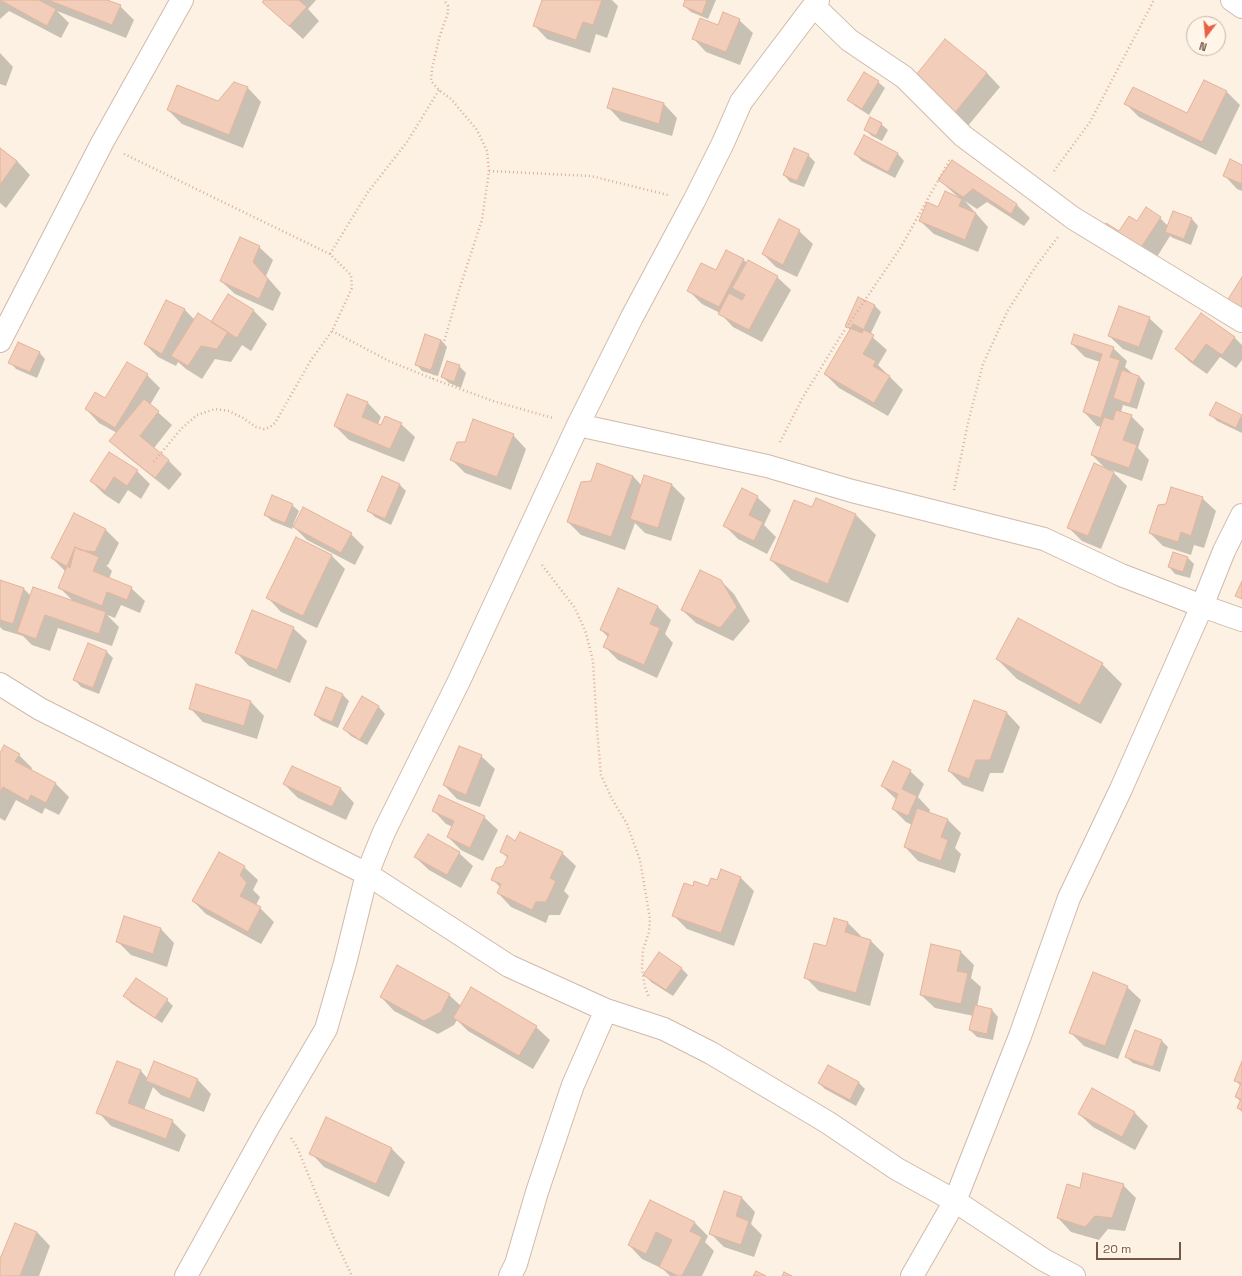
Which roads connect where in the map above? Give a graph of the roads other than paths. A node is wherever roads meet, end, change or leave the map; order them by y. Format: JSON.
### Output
{"nodes":[{"id":1,"x":182,"y":0,"type":"edge"},
{"id":2,"x":1232,"y":0,"type":"edge"},
{"id":3,"x":816,"y":3,"type":"edge"},
{"id":4,"x":1242,"y":7,"type":"edge"},
{"id":5,"x":1242,"y":321,"type":"edge"},
{"id":6,"x":0,"y":341,"type":"edge"},
{"id":7,"x":578,"y":425,"type":"junction"},
{"id":8,"x":1242,"y":515,"type":"edge"},
{"id":9,"x":1202,"y":606,"type":"junction"},
{"id":10,"x":1242,"y":620,"type":"edge"},
{"id":11,"x":0,"y":684,"type":"edge"},
{"id":12,"x":367,"y":874,"type":"junction"},
{"id":13,"x":606,"y":1010,"type":"junction"},
{"id":14,"x":955,"y":1201,"type":"junction"},
{"id":15,"x":186,"y":1276,"type":"edge"},
{"id":16,"x":510,"y":1276,"type":"edge"},
{"id":17,"x":912,"y":1276,"type":"edge"},
{"id":18,"x":1074,"y":1276,"type":"edge"}],
"edges":[{"from":1,"to":6,"type":"street"},
{"from":2,"to":4,"type":"street"},
{"from":3,"to":5,"type":"street"},
{"from":3,"to":7,"type":"street"},
{"from":7,"to":9,"type":"street"},
{"from":7,"to":12,"type":"street"},
{"from":8,"to":9,"type":"street"},
{"from":9,"to":10,"type":"street"},
{"from":9,"to":14,"type":"street"},
{"from":11,"to":12,"type":"street"},
{"from":12,"to":13,"type":"street"},
{"from":12,"to":15,"type":"street"},
{"from":13,"to":14,"type":"street"},
{"from":13,"to":16,"type":"street"},
{"from":14,"to":17,"type":"street"},
{"from":14,"to":18,"type":"street"}]}
